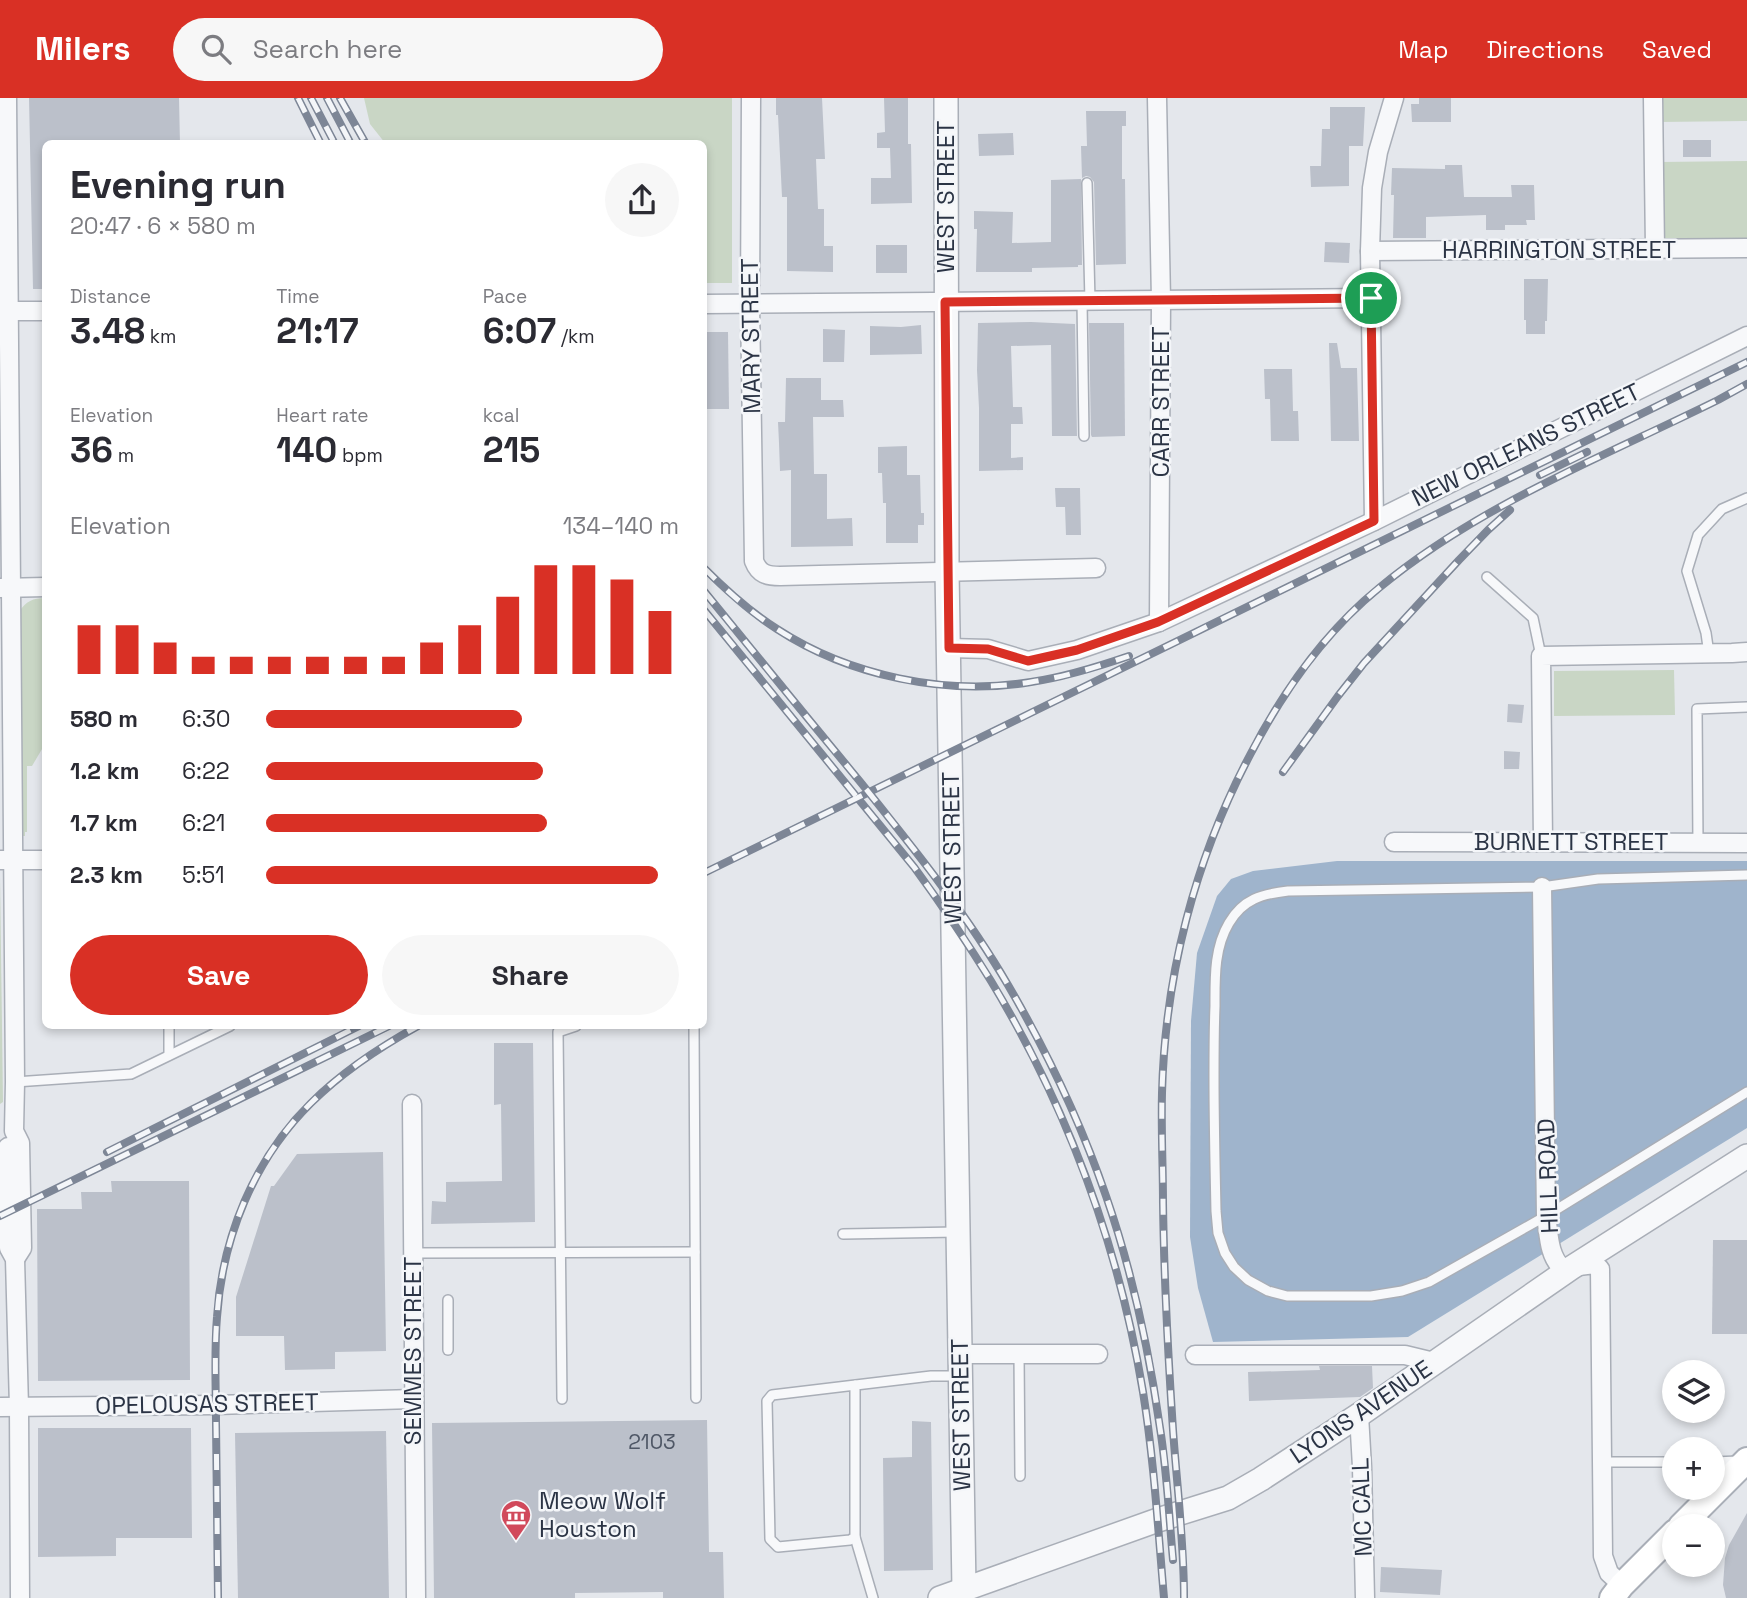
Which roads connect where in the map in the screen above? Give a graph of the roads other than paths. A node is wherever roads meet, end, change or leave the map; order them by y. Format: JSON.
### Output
{"nodes":[{"id":1,"x":7,"y":98,"type":"edge"},
{"id":2,"x":751,"y":98,"type":"edge"},
{"id":3,"x":946,"y":98,"type":"edge"},
{"id":4,"x":1157,"y":98,"type":"edge"},
{"id":5,"x":1394,"y":98,"type":"edge"},
{"id":6,"x":1653,"y":98,"type":"edge"},
{"id":7,"x":1087,"y":183,"type":"dead end"},
{"id":8,"x":1747,"y":248,"type":"edge"},
{"id":9,"x":1655,"y":249,"type":"junction"},
{"id":10,"x":1370,"y":251,"type":"junction"},
{"id":11,"x":1371,"y":298,"type":"junction"},
{"id":12,"x":1161,"y":300,"type":"junction"},
{"id":13,"x":1086,"y":301,"type":"junction"},
{"id":14,"x":945,"y":302,"type":"junction"},
{"id":15,"x":707,"y":304,"type":"edge"},
{"id":16,"x":750,"y":304,"type":"junction"},
{"id":17,"x":4,"y":311,"type":"edge"},
{"id":18,"x":42,"y":311,"type":"edge"},
{"id":19,"x":1747,"y":336,"type":"edge"},
{"id":20,"x":1084,"y":436,"type":"dead end"},
{"id":21,"x":1747,"y":498,"type":"edge"},
{"id":22,"x":1374,"y":521,"type":"junction"},
{"id":23,"x":1096,"y":568,"type":"dead end"},
{"id":24,"x":947,"y":571,"type":"junction"},
{"id":25,"x":1487,"y":577,"type":"dead end"},
{"id":26,"x":42,"y":587,"type":"edge"},
{"id":27,"x":6,"y":588,"type":"edge"},
{"id":28,"x":1158,"y":622,"type":"junction"},
{"id":29,"x":949,"y":648,"type":"junction"},
{"id":30,"x":1747,"y":652,"type":"edge"},
{"id":31,"x":1709,"y":654,"type":"junction"},
{"id":32,"x":1541,"y":656,"type":"junction"},
{"id":33,"x":1747,"y":707,"type":"edge"},
{"id":34,"x":1394,"y":842,"type":"dead end"},
{"id":35,"x":1543,"y":842,"type":"junction"},
{"id":36,"x":1698,"y":843,"type":"junction"},
{"id":37,"x":1747,"y":843,"type":"edge"},
{"id":38,"x":7,"y":860,"type":"edge"},
{"id":39,"x":42,"y":860,"type":"edge"},
{"id":40,"x":1747,"y":875,"type":"edge"},
{"id":41,"x":1542,"y":887,"type":"junction"},
{"id":42,"x":169,"y":1029,"type":"edge"},
{"id":43,"x":224,"y":1029,"type":"edge"},
{"id":44,"x":567,"y":1029,"type":"edge"},
{"id":45,"x":694,"y":1029,"type":"edge"},
{"id":46,"x":169,"y":1055,"type":"junction"},
{"id":47,"x":15,"y":1082,"type":"junction"},
{"id":48,"x":1747,"y":1092,"type":"edge"},
{"id":49,"x":412,"y":1104,"type":"dead end"},
{"id":50,"x":7,"y":1132,"type":"edge"},
{"id":51,"x":1747,"y":1156,"type":"edge"},
{"id":52,"x":1546,"y":1216,"type":"junction"},
{"id":53,"x":958,"y":1232,"type":"junction"},
{"id":54,"x":843,"y":1234,"type":"dead end"},
{"id":55,"x":695,"y":1252,"type":"junction"},
{"id":56,"x":413,"y":1253,"type":"junction"},
{"id":57,"x":560,"y":1253,"type":"junction"},
{"id":58,"x":1571,"y":1268,"type":"junction"},
{"id":59,"x":448,"y":1300,"type":"dead end"},
{"id":60,"x":448,"y":1350,"type":"dead end"},
{"id":61,"x":1018,"y":1354,"type":"junction"},
{"id":62,"x":1098,"y":1354,"type":"dead end"},
{"id":63,"x":1195,"y":1355,"type":"dead end"},
{"id":64,"x":1434,"y":1362,"type":"junction"},
{"id":65,"x":960,"y":1365,"type":"junction"},
{"id":66,"x":855,"y":1385,"type":"junction"},
{"id":67,"x":696,"y":1398,"type":"dead end"},
{"id":68,"x":413,"y":1399,"type":"junction"},
{"id":69,"x":562,"y":1399,"type":"dead end"},
{"id":70,"x":0,"y":1407,"type":"edge"},
{"id":71,"x":19,"y":1407,"type":"junction"},
{"id":72,"x":1359,"y":1415,"type":"junction"},
{"id":73,"x":1747,"y":1460,"type":"edge"},
{"id":74,"x":1725,"y":1461,"type":"edge"},
{"id":75,"x":1602,"y":1462,"type":"junction"},
{"id":76,"x":1662,"y":1462,"type":"edge"},
{"id":77,"x":1020,"y":1476,"type":"dead end"},
{"id":78,"x":1693,"y":1514,"type":"edge"},
{"id":79,"x":855,"y":1537,"type":"junction"},
{"id":80,"x":1662,"y":1545,"type":"edge"},
{"id":81,"x":1617,"y":1592,"type":"edge"},
{"id":82,"x":964,"y":1593,"type":"edge"},
{"id":83,"x":20,"y":1598,"type":"edge"},
{"id":84,"x":415,"y":1598,"type":"edge"},
{"id":85,"x":873,"y":1598,"type":"edge"},
{"id":86,"x":940,"y":1598,"type":"edge"},
{"id":87,"x":1365,"y":1598,"type":"edge"}],
"edges":[{"from":1,"to":17,"type":"street"},
{"from":2,"to":16,"type":"street","name":"MARY STREET"},
{"from":3,"to":14,"type":"street","name":"WEST STREET"},
{"from":4,"to":12,"type":"street","name":"CARR STREET"},
{"from":5,"to":10,"type":"street"},
{"from":6,"to":9,"type":"street"},
{"from":7,"to":13,"type":"lane"},
{"from":8,"to":9,"type":"street","name":"HARRINGTON STREET"},
{"from":9,"to":10,"type":"street","name":"HARRINGTON STREET"},
{"from":10,"to":11,"type":"street"},
{"from":11,"to":12,"type":"street"},
{"from":11,"to":22,"type":"street"},
{"from":12,"to":13,"type":"street"},
{"from":12,"to":28,"type":"street","name":"CARR STREET"},
{"from":13,"to":14,"type":"street"},
{"from":13,"to":20,"type":"lane"},
{"from":14,"to":16,"type":"street"},
{"from":14,"to":24,"type":"street","name":"WEST STREET"},
{"from":15,"to":16,"type":"street"},
{"from":16,"to":24,"type":"street","name":"MARY STREET"},
{"from":17,"to":18,"type":"street"},
{"from":17,"to":27,"type":"street"},
{"from":19,"to":22,"type":"street","name":"NEW ORLEANS STREET"},
{"from":21,"to":31,"type":"lane"},
{"from":22,"to":28,"type":"street","name":"NEW ORLEANS STREET"},
{"from":23,"to":24,"type":"street"},
{"from":24,"to":29,"type":"street","name":"WEST STREET"},
{"from":25,"to":32,"type":"lane"},
{"from":26,"to":27,"type":"street"},
{"from":27,"to":38,"type":"street"},
{"from":28,"to":29,"type":"street","name":"NEW ORLEANS STREET"},
{"from":29,"to":53,"type":"street","name":"WEST STREET"},
{"from":30,"to":31,"type":"street"},
{"from":31,"to":32,"type":"street"},
{"from":32,"to":35,"type":"street"},
{"from":33,"to":36,"type":"lane"},
{"from":34,"to":35,"type":"street","name":"BURNETT STREET"},
{"from":35,"to":36,"type":"street","name":"BURNETT STREET"},
{"from":36,"to":37,"type":"street","name":"BURNETT STREET"},
{"from":38,"to":39,"type":"street"},
{"from":38,"to":47,"type":"street"},
{"from":40,"to":41,"type":"lane"},
{"from":41,"to":52,"type":"street","name":"HILL ROAD"},
{"from":41,"to":52,"type":"lane"},
{"from":42,"to":46,"type":"lane"},
{"from":43,"to":46,"type":"lane"},
{"from":44,"to":57,"type":"lane"},
{"from":45,"to":55,"type":"lane"},
{"from":46,"to":47,"type":"lane"},
{"from":47,"to":50,"type":"street"},
{"from":48,"to":52,"type":"lane"},
{"from":49,"to":56,"type":"street","name":"SEMMES STREET"},
{"from":50,"to":71,"type":"street"},
{"from":51,"to":58,"type":"street","name":"LYONS AVENUE"},
{"from":52,"to":58,"type":"street","name":"HILL ROAD"},
{"from":53,"to":54,"type":"lane"},
{"from":53,"to":65,"type":"street","name":"WEST STREET"},
{"from":55,"to":57,"type":"lane"},
{"from":55,"to":67,"type":"lane"},
{"from":56,"to":57,"type":"lane"},
{"from":56,"to":68,"type":"street","name":"SEMMES STREET"},
{"from":57,"to":69,"type":"lane"},
{"from":58,"to":64,"type":"street","name":"LYONS AVENUE"},
{"from":58,"to":75,"type":"street","name":"HILL ROAD"},
{"from":59,"to":60,"type":"lane"},
{"from":61,"to":62,"type":"street"},
{"from":61,"to":65,"type":"street"},
{"from":61,"to":77,"type":"lane"},
{"from":63,"to":64,"type":"street"},
{"from":64,"to":72,"type":"street","name":"LYONS AVENUE"},
{"from":65,"to":66,"type":"lane"},
{"from":65,"to":82,"type":"street","name":"WEST STREET"},
{"from":66,"to":79,"type":"lane"},
{"from":66,"to":79,"type":"lane"},
{"from":68,"to":71,"type":"street","name":"OPELOUSAS STREET"},
{"from":68,"to":84,"type":"street","name":"SEMMES STREET"},
{"from":70,"to":71,"type":"street","name":"OPELOUSAS STREET"},
{"from":71,"to":83,"type":"street"},
{"from":72,"to":82,"type":"street","name":"LYONS AVENUE"},
{"from":72,"to":87,"type":"street","name":"MC CALL"},
{"from":73,"to":74,"type":"lane"},
{"from":73,"to":78,"type":"main road"},
{"from":75,"to":76,"type":"lane"},
{"from":75,"to":81,"type":"street","name":"HILL ROAD"},
{"from":79,"to":85,"type":"lane"},
{"from":80,"to":81,"type":"main road"},
{"from":82,"to":86,"type":"street","name":"LYONS AVENUE"}]}
